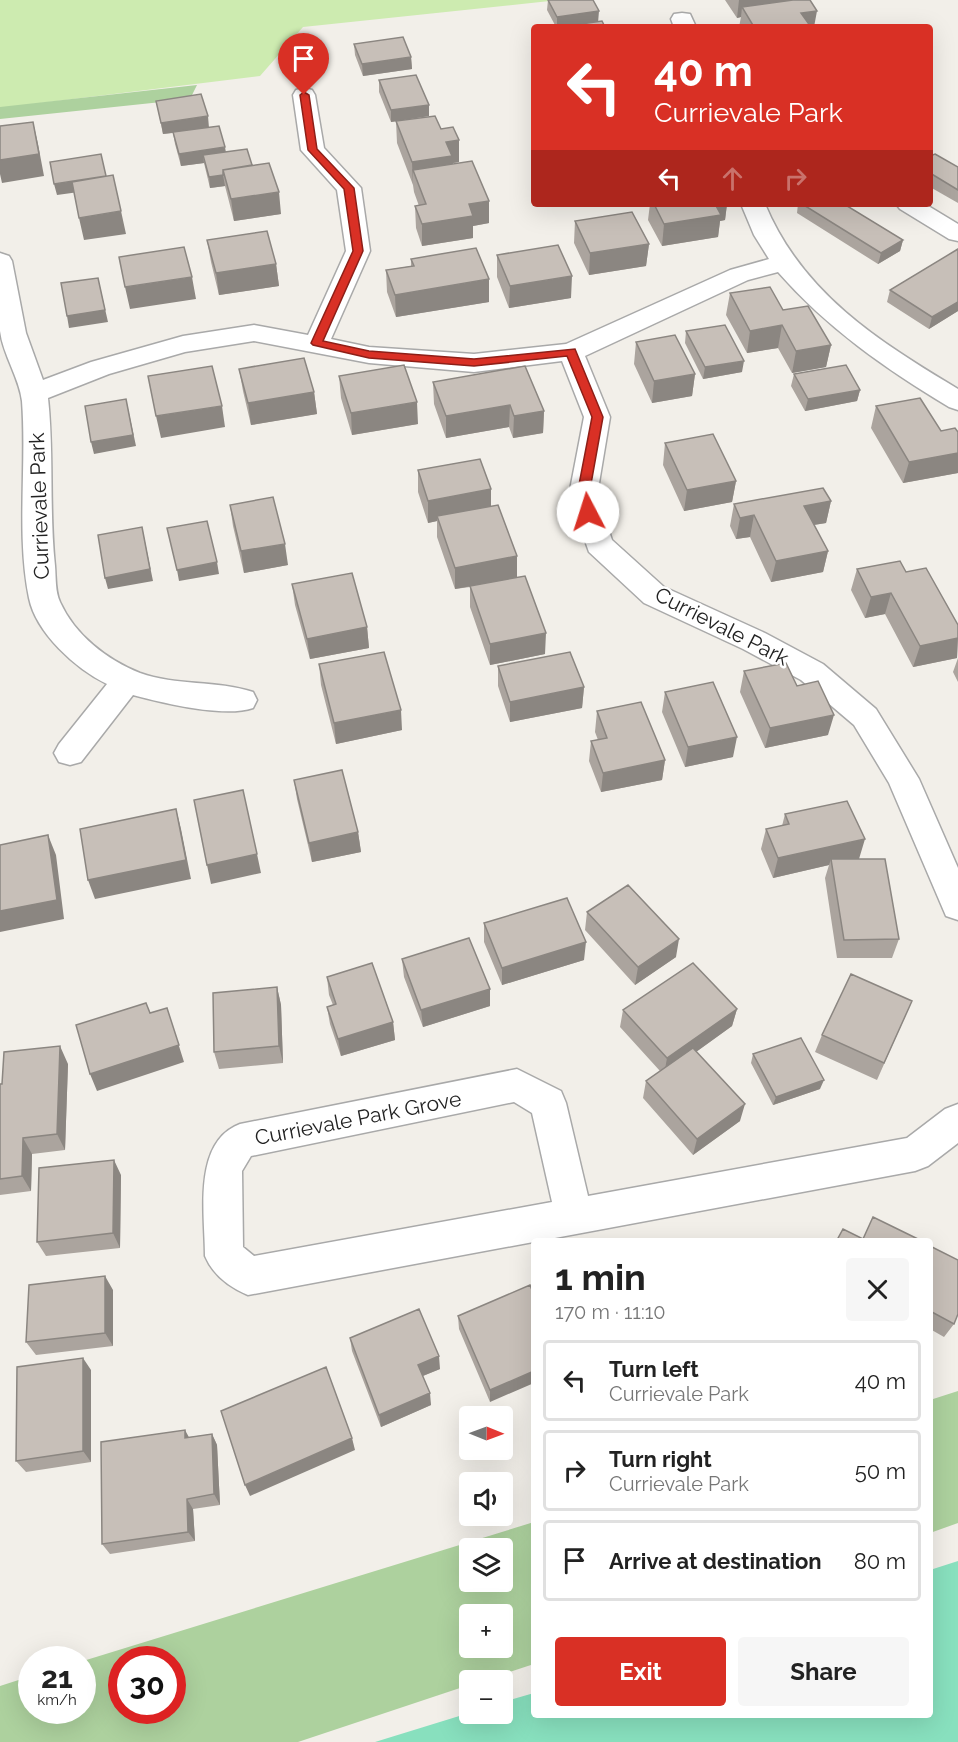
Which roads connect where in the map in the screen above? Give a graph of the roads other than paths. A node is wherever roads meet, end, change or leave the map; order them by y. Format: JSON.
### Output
{"nodes":[{"id":1,"x":304,"y":95,"type":"dead end"},
{"id":2,"x":754,"y":207,"type":"edge"},
{"id":3,"x":913,"y":207,"type":"edge"},
{"id":4,"x":958,"y":234,"type":"edge"},
{"id":5,"x":0,"y":261,"type":"edge"},
{"id":6,"x":783,"y":264,"type":"junction"},
{"id":7,"x":317,"y":343,"type":"junction"},
{"id":8,"x":571,"y":352,"type":"junction"},
{"id":9,"x":33,"y":393,"type":"junction"},
{"id":10,"x":958,"y":400,"type":"edge"},
{"id":11,"x":127,"y":680,"type":"junction"},
{"id":12,"x":242,"y":700,"type":"dead end"},
{"id":13,"x":70,"y":753,"type":"dead end"},
{"id":14,"x":958,"y":906,"type":"edge"},
{"id":15,"x":958,"y":1121,"type":"edge"},
{"id":16,"x":574,"y":1217,"type":"junction"}],
"edges":[{"from":1,"to":7,"type":"street"},
{"from":2,"to":6,"type":"street"},
{"from":3,"to":4,"type":"street"},
{"from":5,"to":9,"type":"street","name":"Currievale Park"},
{"from":6,"to":8,"type":"street"},
{"from":6,"to":10,"type":"street"},
{"from":7,"to":8,"type":"street"},
{"from":7,"to":9,"type":"street"},
{"from":8,"to":14,"type":"street","name":"Currievale Park"},
{"from":9,"to":11,"type":"street","name":"Currievale Park"},
{"from":11,"to":12,"type":"street","name":"Currievale Park"},
{"from":11,"to":13,"type":"street"},
{"from":15,"to":16,"type":"street","name":"Currievale Park Grove"},
{"from":16,"to":16,"type":"street","name":"Currievale Park Grove"}]}
